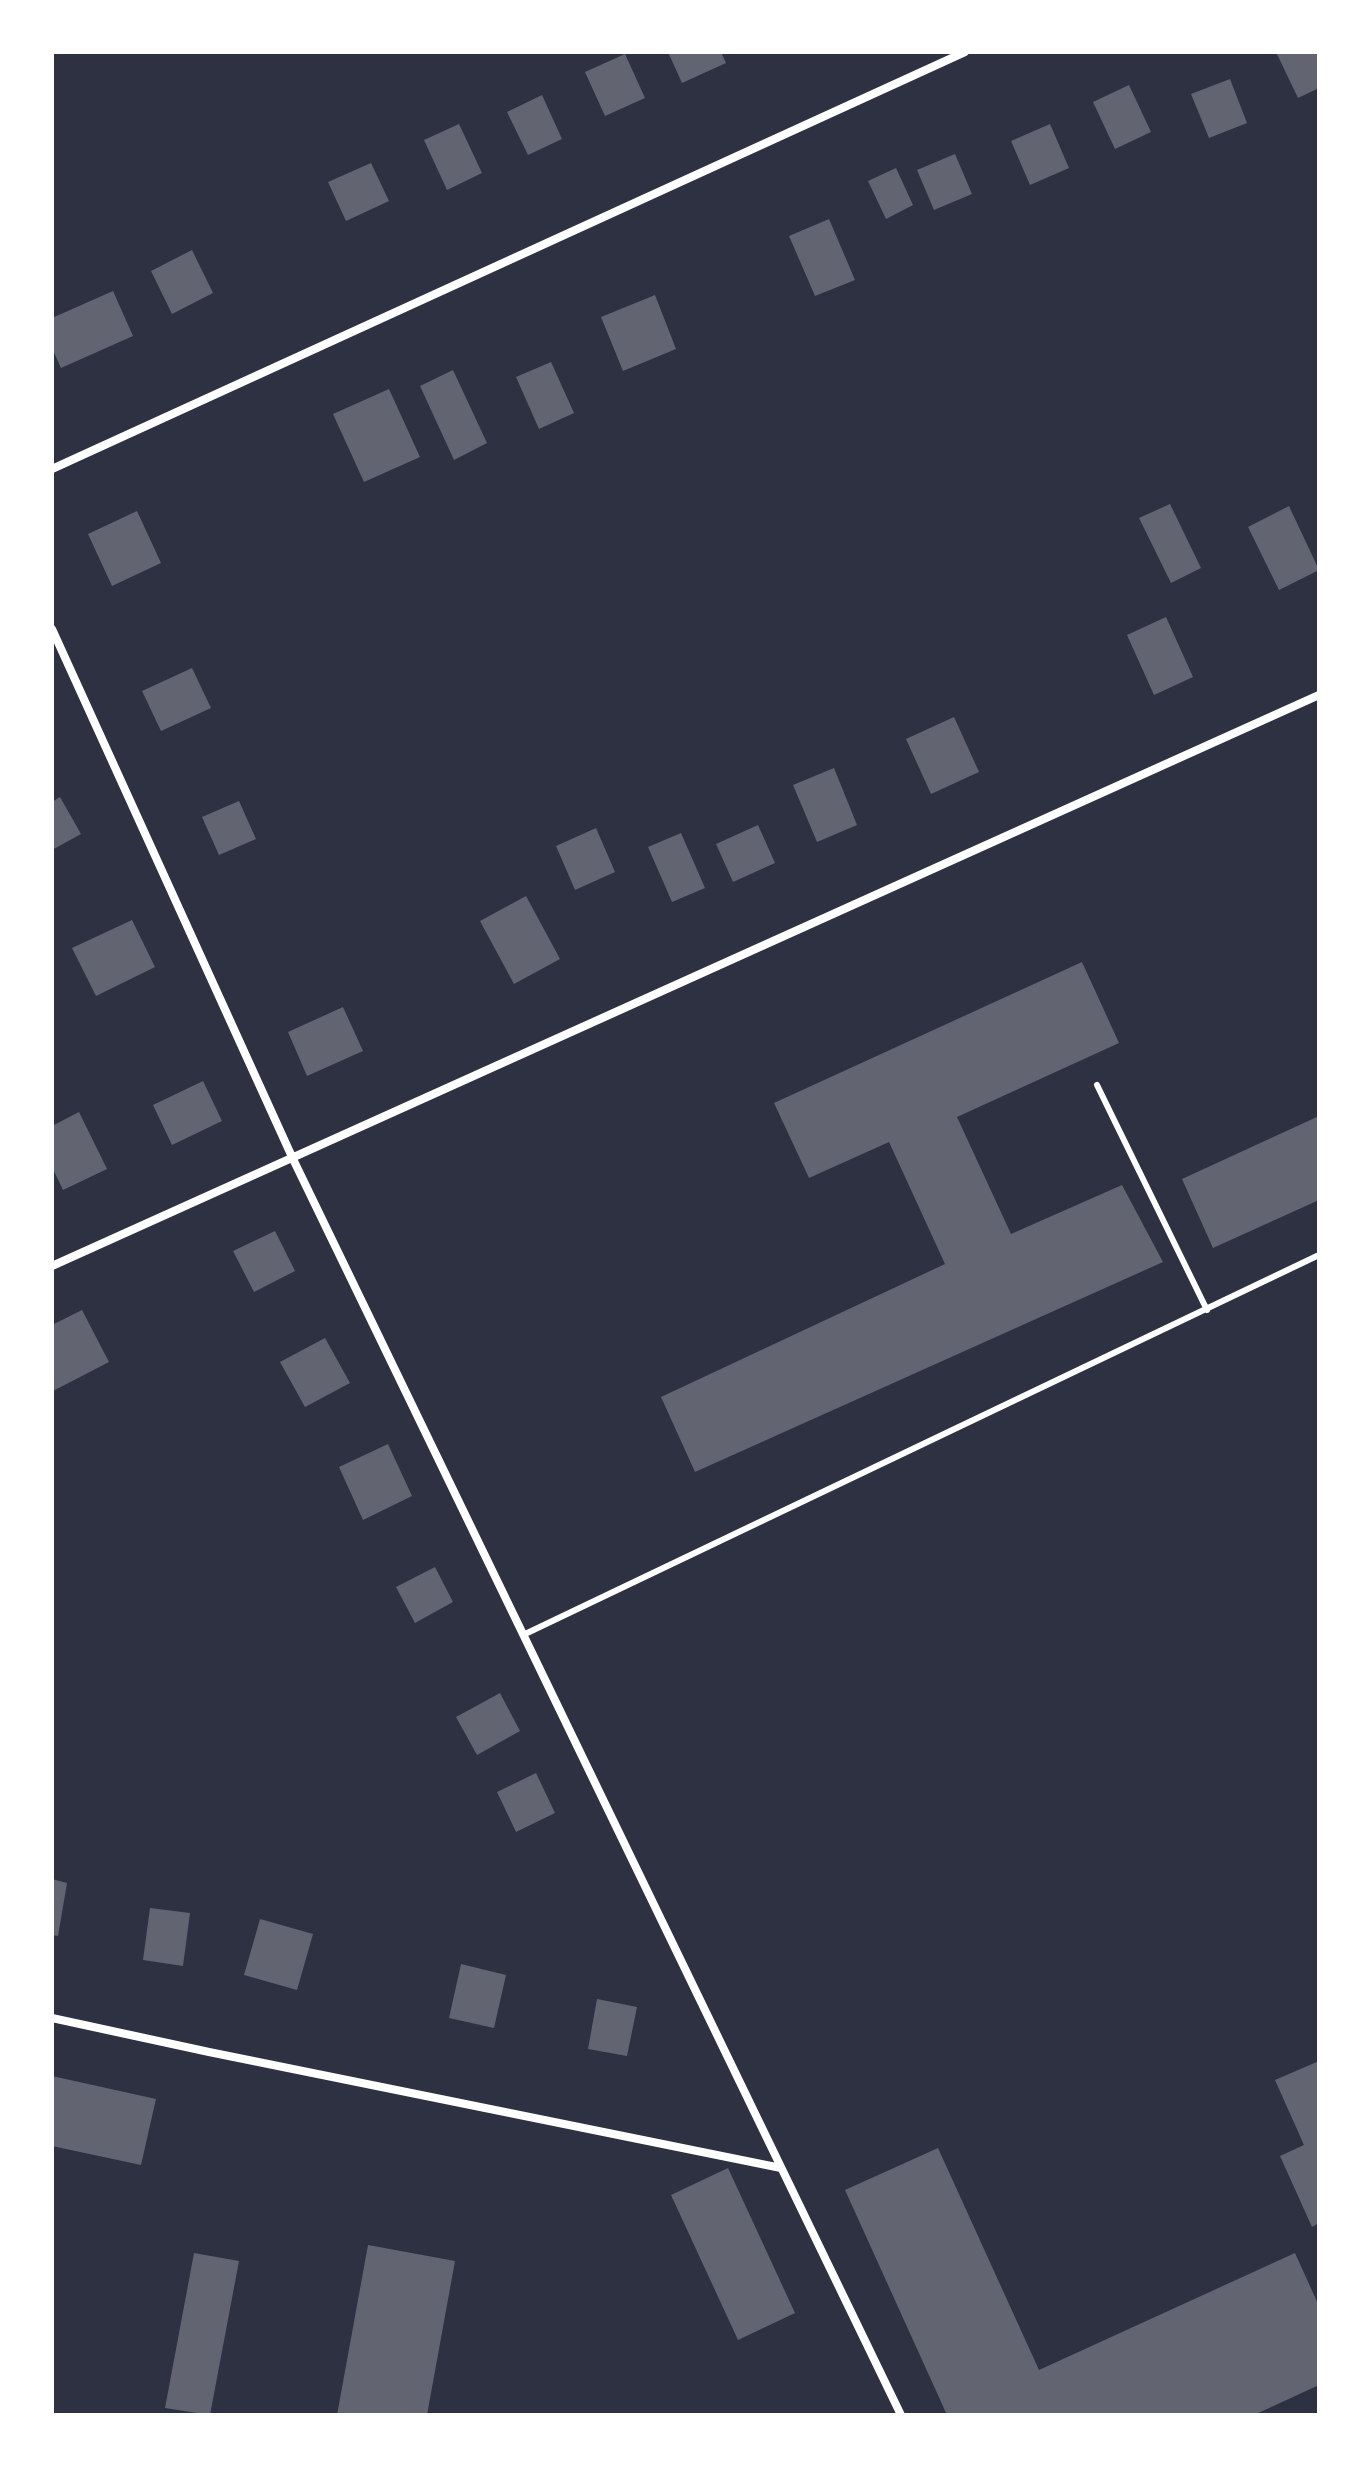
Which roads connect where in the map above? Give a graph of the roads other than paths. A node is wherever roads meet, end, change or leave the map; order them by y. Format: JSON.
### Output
{"nodes":[{"id":1,"x":965,"y":52,"type":"edge"},
{"id":2,"x":52,"y":469,"type":"edge"},
{"id":3,"x":52,"y":629,"type":"edge"},
{"id":4,"x":1319,"y":695,"type":"edge"},
{"id":5,"x":1097,"y":1085,"type":"dead end"},
{"id":6,"x":293,"y":1159,"type":"junction"},
{"id":7,"x":1319,"y":1255,"type":"edge"},
{"id":8,"x":52,"y":1266,"type":"edge"},
{"id":9,"x":1207,"y":1310,"type":"junction"},
{"id":10,"x":523,"y":1635,"type":"junction"},
{"id":11,"x":52,"y":2018,"type":"edge"},
{"id":12,"x":781,"y":2168,"type":"junction"},
{"id":13,"x":901,"y":2415,"type":"edge"}],
"edges":[{"from":1,"to":2,"type":"street"},
{"from":3,"to":6,"type":"street"},
{"from":4,"to":6,"type":"street"},
{"from":5,"to":9,"type":"lane"},
{"from":6,"to":8,"type":"street"},
{"from":6,"to":10,"type":"street"},
{"from":7,"to":9,"type":"lane"},
{"from":9,"to":10,"type":"lane"},
{"from":10,"to":12,"type":"street"},
{"from":11,"to":12,"type":"street"},
{"from":12,"to":13,"type":"street"}]}
